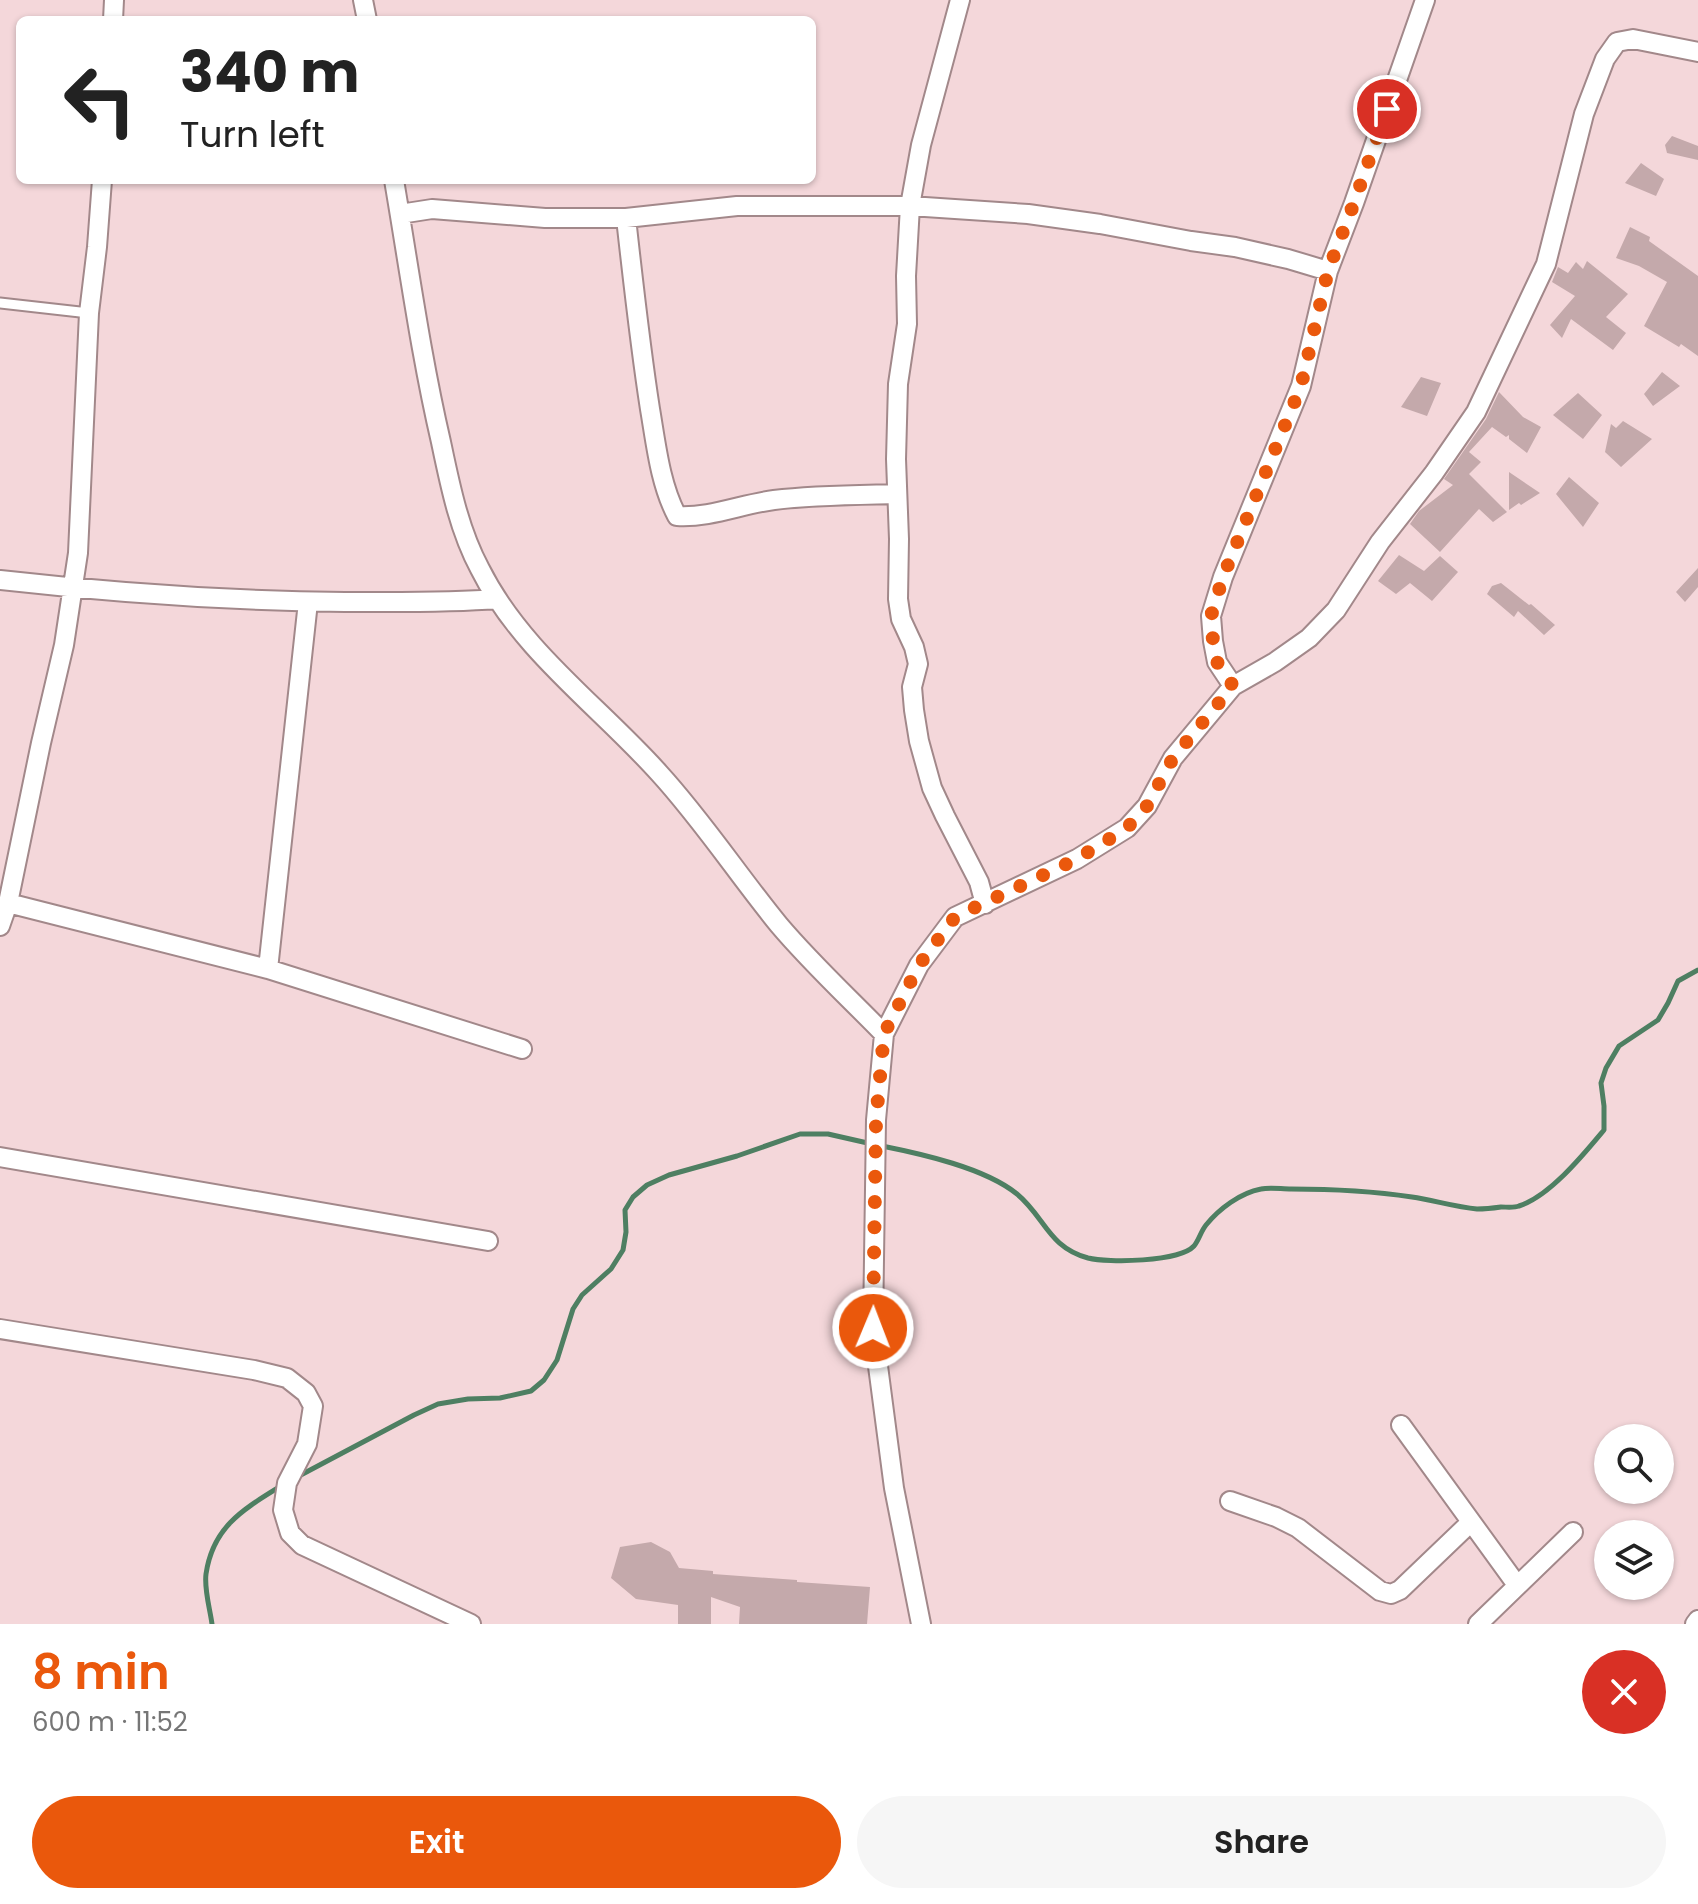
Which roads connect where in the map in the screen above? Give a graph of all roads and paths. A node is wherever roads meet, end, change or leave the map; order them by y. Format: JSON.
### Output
{"nodes":[{"id":1,"x":960,"y":0,"type":"edge"},
{"id":2,"x":1425,"y":0,"type":"edge"},
{"id":3,"x":1698,"y":52,"type":"edge"},
{"id":4,"x":102,"y":184,"type":"edge"},
{"id":5,"x":395,"y":184,"type":"edge"},
{"id":6,"x":910,"y":206,"type":"junction"},
{"id":7,"x":400,"y":214,"type":"junction"},
{"id":8,"x":626,"y":218,"type":"junction"},
{"id":9,"x":1328,"y":271,"type":"junction"},
{"id":10,"x":0,"y":303,"type":"edge"},
{"id":11,"x":89,"y":313,"type":"junction"},
{"id":12,"x":897,"y":494,"type":"junction"},
{"id":13,"x":0,"y":580,"type":"edge"},
{"id":14,"x":72,"y":588,"type":"junction"},
{"id":15,"x":497,"y":599,"type":"junction"},
{"id":16,"x":308,"y":602,"type":"junction"},
{"id":17,"x":1233,"y":686,"type":"junction"},
{"id":18,"x":8,"y":903,"type":"junction"},
{"id":19,"x":985,"y":904,"type":"junction"},
{"id":20,"x":0,"y":926,"type":"edge"},
{"id":21,"x":268,"y":969,"type":"junction"},
{"id":22,"x":884,"y":1034,"type":"junction"},
{"id":23,"x":522,"y":1049,"type":"dead end"},
{"id":24,"x":0,"y":1157,"type":"edge"},
{"id":25,"x":488,"y":1241,"type":"dead end"},
{"id":26,"x":0,"y":1329,"type":"edge"},
{"id":27,"x":1401,"y":1425,"type":"dead end"},
{"id":28,"x":1230,"y":1501,"type":"dead end"},
{"id":29,"x":1471,"y":1522,"type":"junction"},
{"id":30,"x":1573,"y":1532,"type":"dead end"},
{"id":31,"x":1517,"y":1585,"type":"junction"},
{"id":32,"x":471,"y":1624,"type":"edge"},
{"id":33,"x":921,"y":1624,"type":"edge"},
{"id":34,"x":1478,"y":1624,"type":"edge"}],
"edges":[{"from":1,"to":6,"type":"street"},
{"from":2,"to":9,"type":"street"},
{"from":3,"to":17,"type":"street"},
{"from":4,"to":11,"type":"street"},
{"from":5,"to":7,"type":"street"},
{"from":6,"to":8,"type":"street"},
{"from":6,"to":9,"type":"street"},
{"from":6,"to":12,"type":"street"},
{"from":7,"to":8,"type":"street"},
{"from":7,"to":15,"type":"street"},
{"from":8,"to":12,"type":"street"},
{"from":9,"to":17,"type":"street"},
{"from":10,"to":11,"type":"lane"},
{"from":11,"to":14,"type":"street"},
{"from":12,"to":19,"type":"street"},
{"from":13,"to":14,"type":"street"},
{"from":14,"to":16,"type":"street"},
{"from":14,"to":18,"type":"street"},
{"from":15,"to":16,"type":"street"},
{"from":15,"to":22,"type":"street"},
{"from":16,"to":21,"type":"street"},
{"from":17,"to":19,"type":"street"},
{"from":18,"to":20,"type":"street"},
{"from":18,"to":21,"type":"street"},
{"from":19,"to":22,"type":"street"},
{"from":21,"to":23,"type":"street"},
{"from":22,"to":33,"type":"street"},
{"from":24,"to":25,"type":"street"},
{"from":26,"to":32,"type":"street"},
{"from":27,"to":29,"type":"street"},
{"from":28,"to":29,"type":"street"},
{"from":29,"to":31,"type":"street"},
{"from":30,"to":31,"type":"street"},
{"from":31,"to":34,"type":"street"}]}
